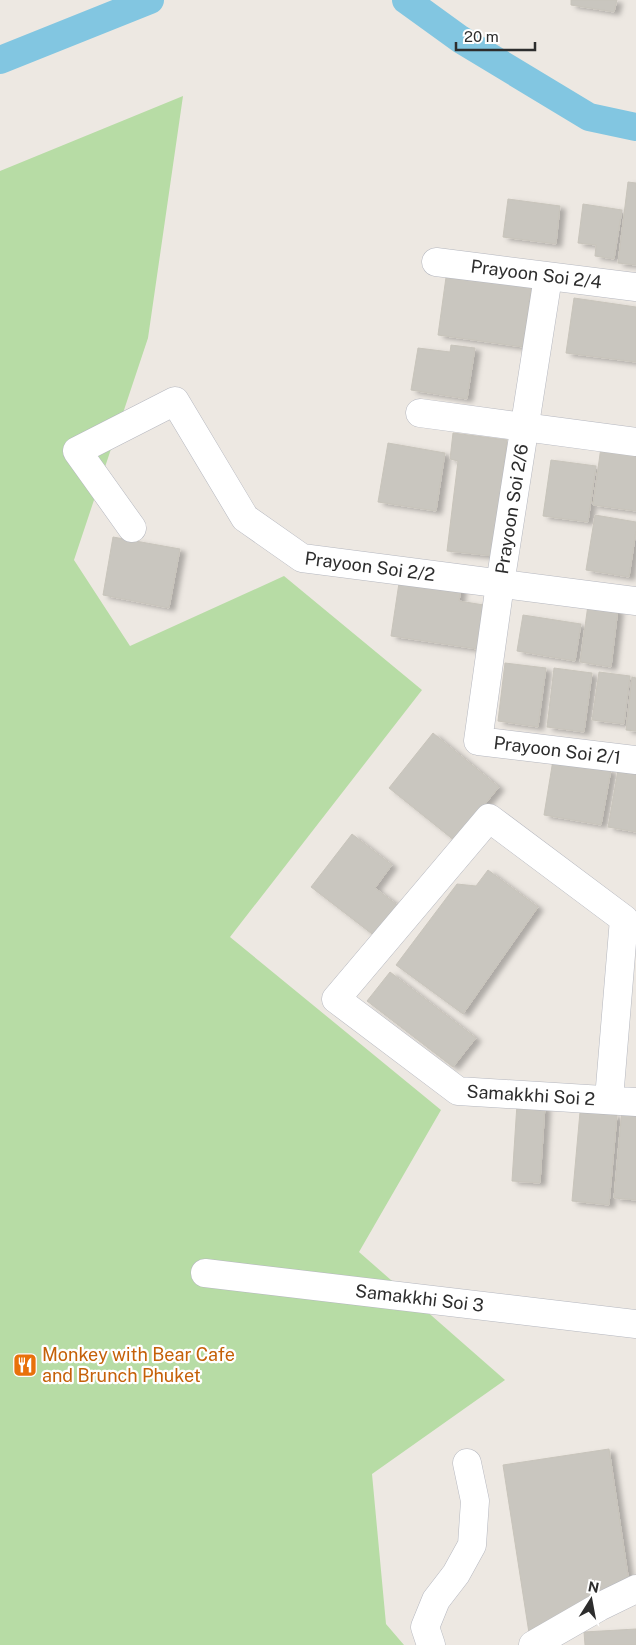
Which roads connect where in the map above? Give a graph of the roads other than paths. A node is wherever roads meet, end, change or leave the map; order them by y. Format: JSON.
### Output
{"nodes":[{"id":1,"x":436,"y":262,"type":"dead end"},
{"id":2,"x":548,"y":277,"type":"junction"},
{"id":3,"x":636,"y":287,"type":"edge"},
{"id":4,"x":420,"y":413,"type":"dead end"},
{"id":5,"x":525,"y":428,"type":"junction"},
{"id":6,"x":636,"y":442,"type":"edge"},
{"id":7,"x":132,"y":528,"type":"dead end"},
{"id":8,"x":500,"y":584,"type":"junction"},
{"id":9,"x":636,"y":601,"type":"edge"},
{"id":10,"x":478,"y":741,"type":"joint"},
{"id":11,"x":636,"y":760,"type":"edge"},
{"id":12,"x":609,"y":1099,"type":"junction"},
{"id":13,"x":636,"y":1102,"type":"edge"},
{"id":14,"x":204,"y":1273,"type":"dead end"},
{"id":15,"x":636,"y":1324,"type":"edge"},
{"id":16,"x":467,"y":1463,"type":"dead end"},
{"id":17,"x":636,"y":1589,"type":"edge"},
{"id":18,"x":431,"y":1645,"type":"edge"},
{"id":19,"x":533,"y":1645,"type":"edge"}],
"edges":[{"from":1,"to":2,"type":"street","name":"Prayoon Soi 2/4"},
{"from":2,"to":3,"type":"street","name":"Prayoon Soi 2/4"},
{"from":2,"to":5,"type":"street","name":"Prayoon Soi 2/6"},
{"from":4,"to":5,"type":"street"},
{"from":5,"to":6,"type":"street"},
{"from":5,"to":8,"type":"street","name":"Prayoon Soi 2/6"},
{"from":7,"to":8,"type":"street","name":"Prayoon Soi 2/2"},
{"from":8,"to":9,"type":"street","name":"Prayoon Soi 2/2"},
{"from":8,"to":10,"type":"street","name":"Prayoon Soi 2/6"},
{"from":10,"to":11,"type":"street","name":"Prayoon Soi 2/1"},
{"from":12,"to":12,"type":"street","name":"Samakkhi Soi 2"},
{"from":12,"to":13,"type":"street","name":"Samakkhi Soi 2"},
{"from":14,"to":15,"type":"street","name":"Samakkhi Soi 3"},
{"from":16,"to":18,"type":"street"},
{"from":17,"to":19,"type":"street"}]}
